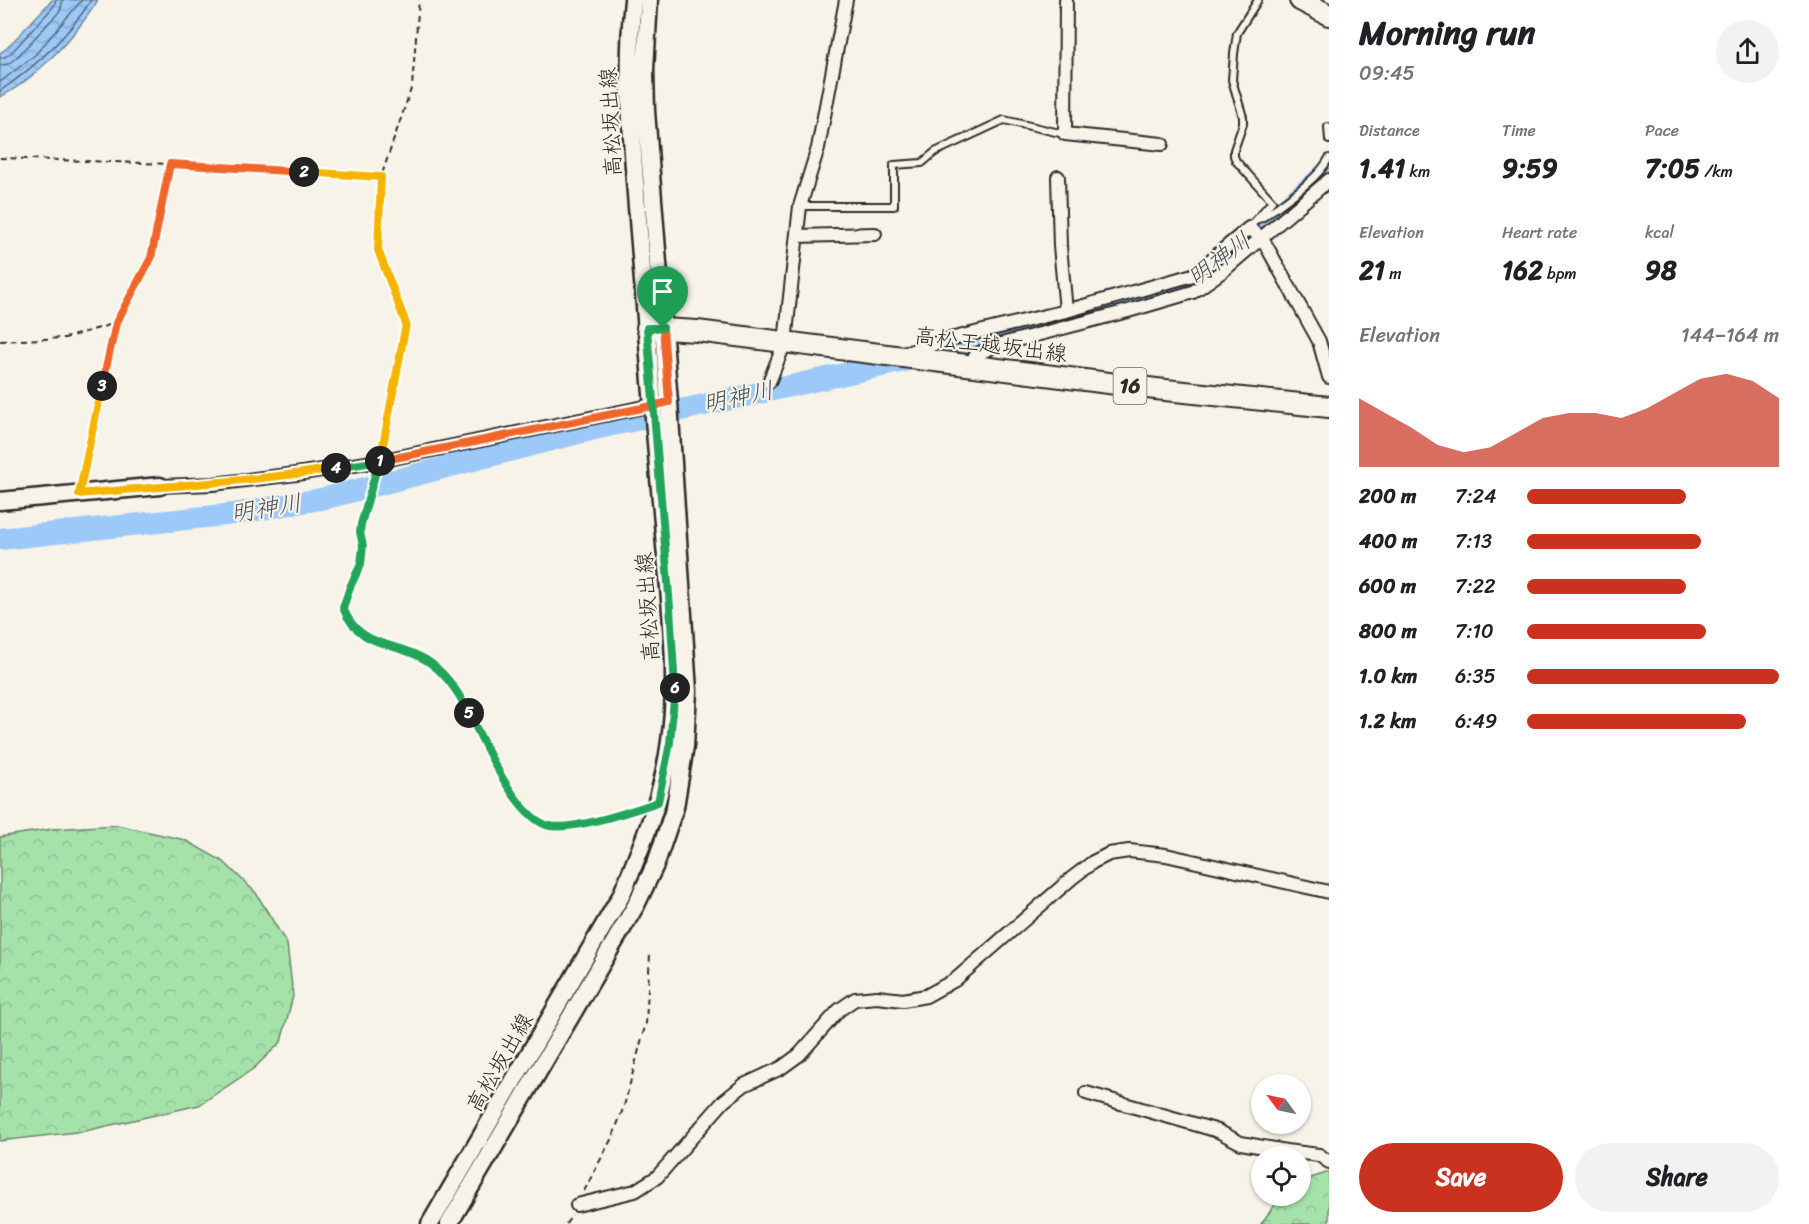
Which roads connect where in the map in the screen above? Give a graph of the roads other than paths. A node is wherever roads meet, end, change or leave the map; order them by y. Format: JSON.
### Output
{"nodes":[{"id":1,"x":633,"y":0,"type":"edge"},
{"id":2,"x":649,"y":0,"type":"edge"},
{"id":3,"x":846,"y":0,"type":"edge"},
{"id":4,"x":1066,"y":0,"type":"edge"},
{"id":5,"x":1258,"y":0,"type":"edge"},
{"id":6,"x":1300,"y":0,"type":"edge"},
{"id":7,"x":1329,"y":15,"type":"edge"},
{"id":8,"x":1328,"y":127,"type":"edge"},
{"id":9,"x":1065,"y":134,"type":"junction"},
{"id":10,"x":1329,"y":140,"type":"edge"},
{"id":11,"x":1162,"y":144,"type":"dead end"},
{"id":12,"x":1329,"y":158,"type":"edge"},
{"id":13,"x":1058,"y":177,"type":"dead end"},
{"id":14,"x":1329,"y":180,"type":"edge"},
{"id":15,"x":800,"y":206,"type":"junction"},
{"id":16,"x":1253,"y":224,"type":"junction"},
{"id":17,"x":797,"y":236,"type":"junction"},
{"id":18,"x":1261,"y":237,"type":"junction"},
{"id":19,"x":868,"y":238,"type":"dead end"},
{"id":20,"x":1066,"y":311,"type":"junction"},
{"id":21,"x":655,"y":328,"type":"junction"},
{"id":22,"x":785,"y":342,"type":"junction"},
{"id":23,"x":896,"y":356,"type":"junction"},
{"id":24,"x":969,"y":366,"type":"junction"},
{"id":25,"x":1329,"y":377,"type":"edge"},
{"id":26,"x":769,"y":382,"type":"dead end"},
{"id":27,"x":1329,"y":407,"type":"edge"},
{"id":28,"x":661,"y":410,"type":"junction"},
{"id":29,"x":160,"y":486,"type":"joint"},
{"id":30,"x":0,"y":501,"type":"edge"},
{"id":31,"x":1329,"y":892,"type":"edge"},
{"id":32,"x":1086,"y":1093,"type":"dead end"},
{"id":33,"x":1329,"y":1162,"type":"edge"},
{"id":34,"x":577,"y":1205,"type":"road end"},
{"id":35,"x":430,"y":1224,"type":"edge"},
{"id":36,"x":449,"y":1224,"type":"edge"}],
"edges":[{"from":1,"to":21,"type":"main road","name":"高松坂出線"},
{"from":2,"to":21,"type":"main road","name":"高松坂出線"},
{"from":3,"to":15,"type":"street"},
{"from":4,"to":9,"type":"street"},
{"from":5,"to":16,"type":"lane"},
{"from":6,"to":7,"type":"main road"},
{"from":8,"to":10,"type":"lane"},
{"from":9,"to":11,"type":"street"},
{"from":9,"to":15,"type":"lane"},
{"from":12,"to":16,"type":"lane"},
{"from":13,"to":20,"type":"street"},
{"from":14,"to":18,"type":"street"},
{"from":15,"to":17,"type":"street"},
{"from":16,"to":18,"type":"street"},
{"from":16,"to":20,"type":"street"},
{"from":17,"to":19,"type":"street"},
{"from":17,"to":22,"type":"street"},
{"from":18,"to":24,"type":"street"},
{"from":18,"to":25,"type":"street"},
{"from":20,"to":23,"type":"street"},
{"from":21,"to":22,"type":"main road","name":"高松王越坂出線","number":"16"},
{"from":21,"to":28,"type":"main road","name":"高松坂出線"},
{"from":22,"to":23,"type":"main road","name":"高松王越坂出線","number":"16"},
{"from":22,"to":26,"type":"street"},
{"from":23,"to":24,"type":"main road","name":"高松王越坂出線","number":"16"},
{"from":24,"to":27,"type":"main road","name":"高松王越坂出線","number":"16"},
{"from":28,"to":29,"type":"street"},
{"from":28,"to":35,"type":"main road","name":"高松坂出線"},
{"from":28,"to":36,"type":"main road","name":"高松坂出線"},
{"from":29,"to":30,"type":"main road"},
{"from":31,"to":34,"type":"street"},
{"from":32,"to":33,"type":"street"}]}
